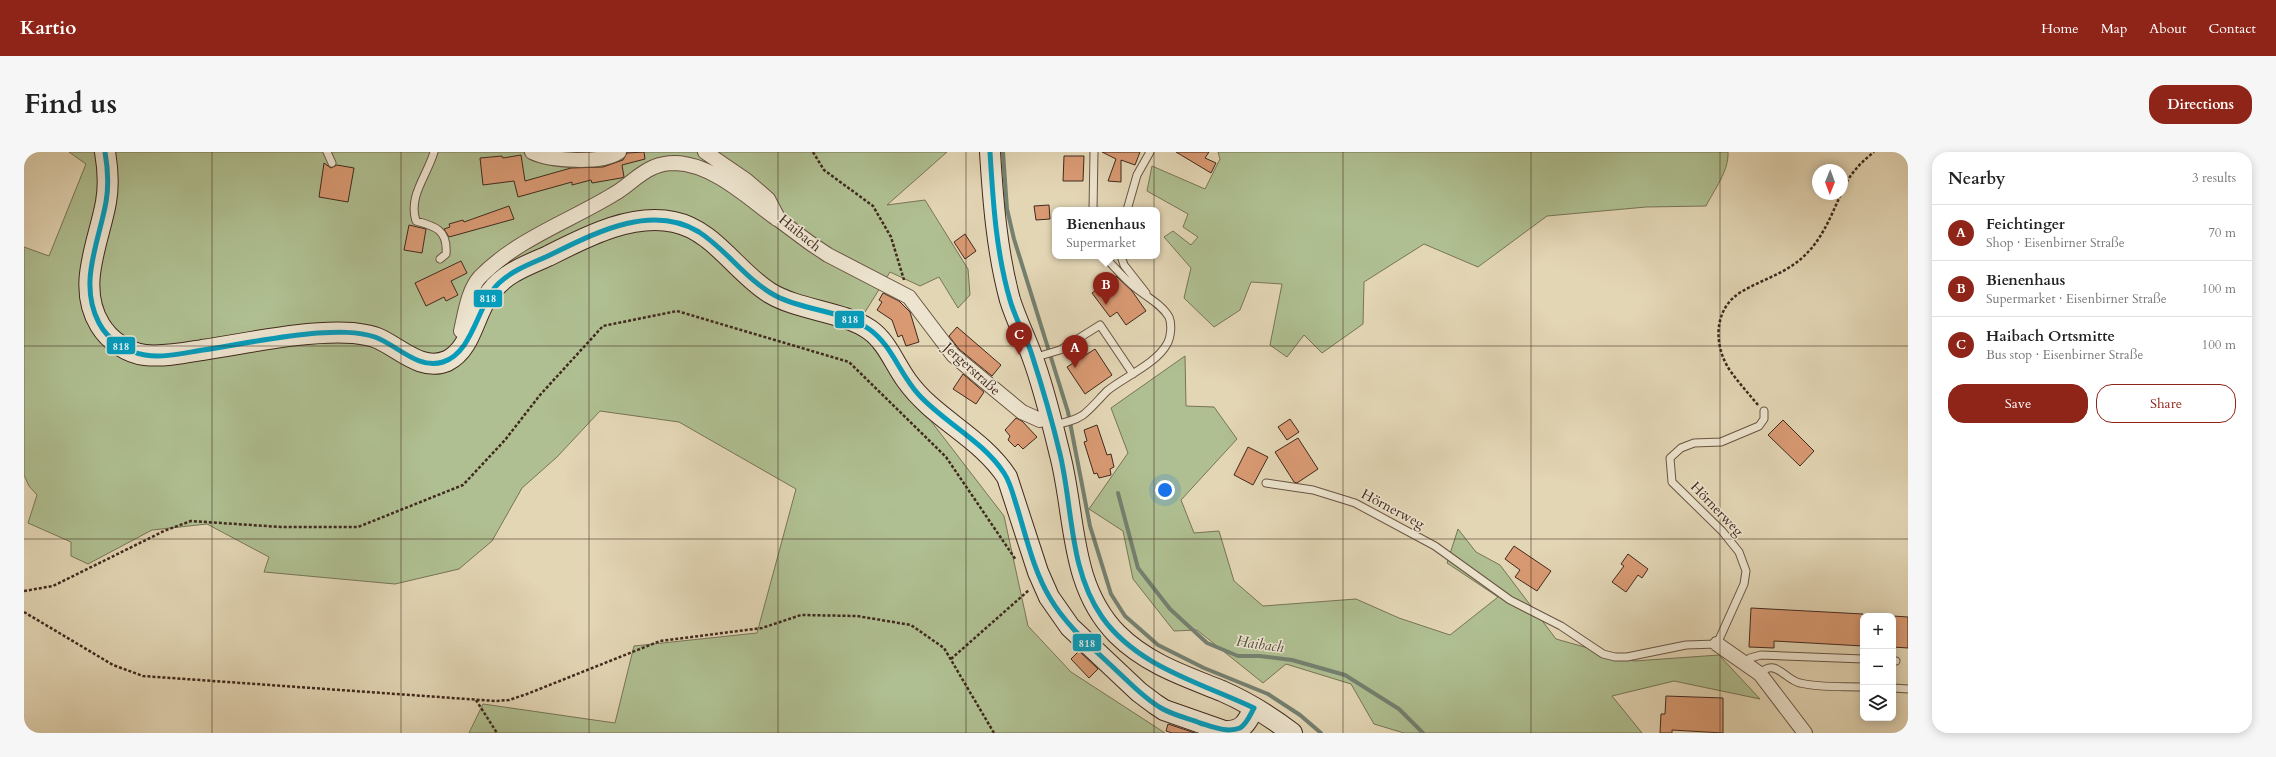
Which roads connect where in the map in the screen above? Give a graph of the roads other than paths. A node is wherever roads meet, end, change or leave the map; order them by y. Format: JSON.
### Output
{"nodes":[{"id":1,"x":105,"y":152,"type":"edge"},
{"id":2,"x":327,"y":152,"type":"edge"},
{"id":3,"x":434,"y":152,"type":"edge"},
{"id":4,"x":532,"y":152,"type":"edge"},
{"id":5,"x":619,"y":152,"type":"edge"},
{"id":6,"x":705,"y":152,"type":"edge"},
{"id":7,"x":990,"y":152,"type":"edge"},
{"id":8,"x":1094,"y":152,"type":"edge"},
{"id":9,"x":1150,"y":152,"type":"edge"},
{"id":10,"x":332,"y":163,"type":"dead end"},
{"id":11,"x":1093,"y":207,"type":"edge"},
{"id":12,"x":1128,"y":207,"type":"edge"},
{"id":13,"x":779,"y":220,"type":"junction"},
{"id":14,"x":440,"y":259,"type":"dead end"},
{"id":15,"x":1107,"y":259,"type":"edge"},
{"id":16,"x":1122,"y":259,"type":"edge"},
{"id":17,"x":909,"y":297,"type":"joint"},
{"id":18,"x":1150,"y":299,"type":"junction"},
{"id":19,"x":469,"y":334,"type":"junction"},
{"id":20,"x":1040,"y":356,"type":"junction"},
{"id":21,"x":1133,"y":374,"type":"junction"},
{"id":22,"x":1764,"y":411,"type":"road end"},
{"id":23,"x":1054,"y":422,"type":"junction"},
{"id":24,"x":1266,"y":483,"type":"dead end"},
{"id":25,"x":1717,"y":644,"type":"junction"},
{"id":26,"x":1860,"y":659,"type":"edge"},
{"id":27,"x":1745,"y":663,"type":"junction"},
{"id":28,"x":1760,"y":674,"type":"junction"},
{"id":29,"x":1860,"y":687,"type":"edge"},
{"id":30,"x":1896,"y":688,"type":"edge"},
{"id":31,"x":1908,"y":689,"type":"edge"},
{"id":32,"x":1254,"y":708,"type":"junction"},
{"id":33,"x":1292,"y":733,"type":"edge"},
{"id":34,"x":1805,"y":733,"type":"edge"}],
"edges":[{"from":1,"to":19,"type":"main road"},
{"from":2,"to":10,"type":"lane"},
{"from":3,"to":14,"type":"lane"},
{"from":4,"to":5,"type":"street"},
{"from":6,"to":13,"type":"street","name":"Haibach"},
{"from":7,"to":20,"type":"main road"},
{"from":8,"to":11,"type":"lane"},
{"from":9,"to":12,"type":"lane"},
{"from":13,"to":17,"type":"street","name":"Haibach"},
{"from":13,"to":19,"type":"street"},
{"from":15,"to":18,"type":"lane"},
{"from":16,"to":18,"type":"lane"},
{"from":17,"to":23,"type":"street","name":"Jergerstraße"},
{"from":18,"to":21,"type":"lane"},
{"from":19,"to":32,"type":"main road"},
{"from":20,"to":21,"type":"lane"},
{"from":20,"to":23,"type":"main road"},
{"from":21,"to":23,"type":"lane"},
{"from":22,"to":25,"type":"lane","name":"Hörnerweg"},
{"from":23,"to":32,"type":"main road"},
{"from":24,"to":25,"type":"lane","name":"Hörnerweg"},
{"from":25,"to":27,"type":"street"},
{"from":26,"to":27,"type":"lane"},
{"from":27,"to":28,"type":"street"},
{"from":28,"to":29,"type":"lane"},
{"from":28,"to":34,"type":"street"},
{"from":30,"to":31,"type":"lane"},
{"from":32,"to":33,"type":"main road"}]}
